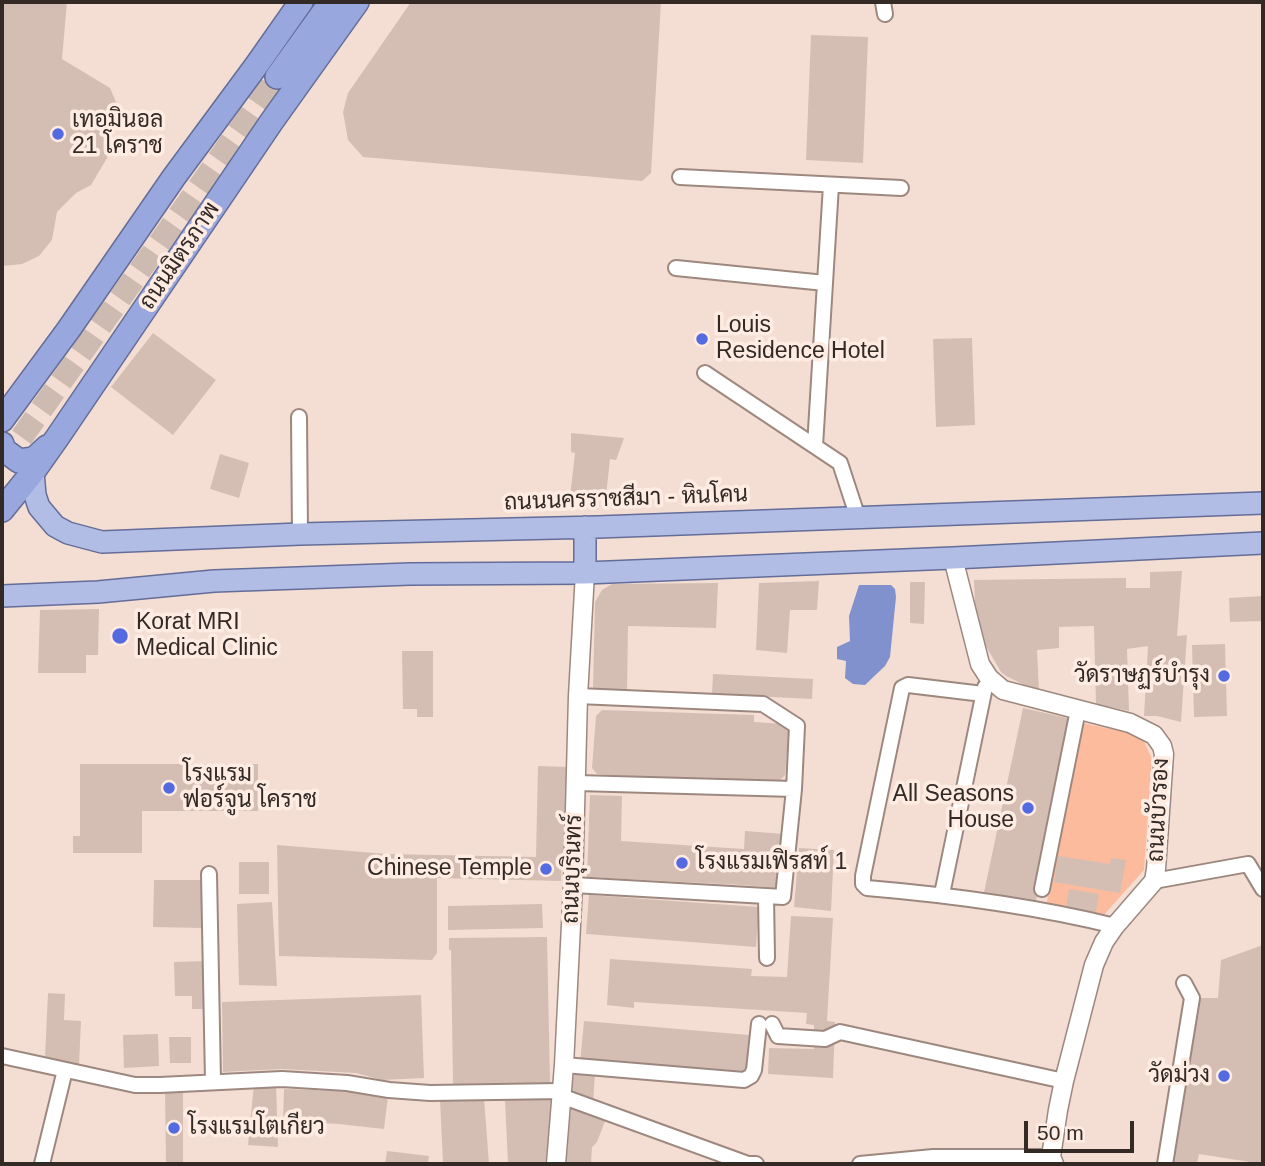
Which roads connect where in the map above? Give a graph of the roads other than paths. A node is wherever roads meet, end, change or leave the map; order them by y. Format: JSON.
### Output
{"nodes":[{"id":1,"x":301,"y":2,"type":"edge"},
{"id":2,"x":331,"y":2,"type":"edge"},
{"id":3,"x":357,"y":2,"type":"edge"},
{"id":4,"x":277,"y":77,"type":"tunnel mouth"},
{"id":5,"x":680,"y":177,"type":"dead end"},
{"id":6,"x":831,"y":185,"type":"junction"},
{"id":7,"x":901,"y":188,"type":"dead end"},
{"id":8,"x":676,"y":268,"type":"dead end"},
{"id":9,"x":825,"y":283,"type":"junction"},
{"id":10,"x":705,"y":373,"type":"dead end"},
{"id":11,"x":6,"y":416,"type":"edge"},
{"id":12,"x":299,"y":417,"type":"dead end"},
{"id":13,"x":2,"y":437,"type":"edge"},
{"id":14,"x":57,"y":438,"type":"junction"},
{"id":15,"x":2,"y":444,"type":"edge"},
{"id":16,"x":815,"y":446,"type":"junction"},
{"id":17,"x":33,"y":472,"type":"junction"},
{"id":18,"x":1263,"y":503,"type":"edge"},
{"id":19,"x":2,"y":510,"type":"edge"},
{"id":20,"x":858,"y":518,"type":"junction"},
{"id":21,"x":585,"y":527,"type":"junction"},
{"id":22,"x":300,"y":534,"type":"junction"},
{"id":23,"x":1263,"y":543,"type":"edge"},
{"id":24,"x":953,"y":558,"type":"junction"},
{"id":25,"x":585,"y":573,"type":"junction"},
{"id":26,"x":2,"y":596,"type":"edge"},
{"id":27,"x":986,"y":686,"type":"junction"},
{"id":28,"x":578,"y":696,"type":"junction"},
{"id":29,"x":1079,"y":710,"type":"junction"},
{"id":30,"x":576,"y":783,"type":"junction"},
{"id":31,"x":794,"y":789,"type":"junction"},
{"id":32,"x":209,"y":874,"type":"dead end"},
{"id":33,"x":1154,"y":881,"type":"junction"},
{"id":34,"x":573,"y":885,"type":"junction"},
{"id":35,"x":1042,"y":889,"type":"dead end"},
{"id":36,"x":1263,"y":889,"type":"edge"},
{"id":37,"x":942,"y":894,"type":"junction"},
{"id":38,"x":766,"y":896,"type":"junction"},
{"id":39,"x":1115,"y":926,"type":"junction"},
{"id":40,"x":768,"y":958,"type":"dead end"},
{"id":41,"x":1184,"y":982,"type":"dead end"},
{"id":42,"x":2,"y":1056,"type":"edge"},
{"id":43,"x":564,"y":1065,"type":"junction"},
{"id":44,"x":65,"y":1070,"type":"junction"},
{"id":45,"x":1064,"y":1080,"type":"junction"},
{"id":46,"x":213,"y":1082,"type":"junction"},
{"id":47,"x":561,"y":1093,"type":"junction"},
{"id":48,"x":1048,"y":1162,"type":"edge"},
{"id":49,"x":43,"y":1164,"type":"edge"},
{"id":50,"x":556,"y":1164,"type":"edge"},
{"id":51,"x":756,"y":1164,"type":"edge"},
{"id":52,"x":860,"y":1164,"type":"edge"},
{"id":53,"x":1165,"y":1164,"type":"edge"}],
"edges":[{"from":1,"to":11,"type":"highway"},
{"from":2,"to":4,"type":"highway"},
{"from":3,"to":14,"type":"highway","name":"ถนนมิตรภาพ"},
{"from":5,"to":6,"type":"street"},
{"from":6,"to":7,"type":"street"},
{"from":6,"to":9,"type":"street"},
{"from":8,"to":9,"type":"street"},
{"from":9,"to":16,"type":"street"},
{"from":10,"to":16,"type":"street"},
{"from":11,"to":13,"type":"highway"},
{"from":12,"to":22,"type":"street"},
{"from":14,"to":15,"type":"highway"},
{"from":14,"to":17,"type":"highway","name":"ถนนมิตรภาพ"},
{"from":16,"to":20,"type":"street"},
{"from":17,"to":19,"type":"highway","name":"ถนนมิตรภาพ"},
{"from":17,"to":22,"type":"main road","name":"ถนนนครราชสีมา - หินโคน"},
{"from":18,"to":20,"type":"main road","name":"ถนนนครราชสีมา - หินโคน"},
{"from":20,"to":21,"type":"main road","name":"ถนนนครราชสีมา - หินโคน"},
{"from":21,"to":22,"type":"main road","name":"ถนนนครราชสีมา - หินโคน"},
{"from":21,"to":25,"type":"main road"},
{"from":23,"to":24,"type":"main road"},
{"from":24,"to":25,"type":"main road"},
{"from":24,"to":27,"type":"street"},
{"from":25,"to":26,"type":"main road"},
{"from":25,"to":28,"type":"street","name":"ถนนบุรินทร์"},
{"from":27,"to":29,"type":"street","name":"ถนนบัวรอง"},
{"from":27,"to":37,"type":"street"},
{"from":27,"to":37,"type":"street"},
{"from":28,"to":30,"type":"street","name":"ถนนบุรินทร์"},
{"from":28,"to":31,"type":"street"},
{"from":29,"to":33,"type":"street","name":"ถนนบัวรอง"},
{"from":29,"to":35,"type":"street"},
{"from":30,"to":31,"type":"street"},
{"from":30,"to":34,"type":"street","name":"ถนนบุรินทร์"},
{"from":31,"to":38,"type":"street"},
{"from":32,"to":46,"type":"street"},
{"from":33,"to":36,"type":"street"},
{"from":33,"to":39,"type":"street","name":"ถนนบัวรอง"},
{"from":34,"to":38,"type":"street"},
{"from":34,"to":43,"type":"street","name":"ถนนบุรินทร์"},
{"from":37,"to":39,"type":"street"},
{"from":38,"to":40,"type":"street"},
{"from":39,"to":45,"type":"street","name":"ถนนบัวรอง"},
{"from":41,"to":53,"type":"street"},
{"from":42,"to":44,"type":"street"},
{"from":43,"to":45,"type":"street"},
{"from":43,"to":47,"type":"street","name":"ถนนบุรินทร์"},
{"from":44,"to":46,"type":"street"},
{"from":44,"to":49,"type":"street"},
{"from":45,"to":48,"type":"street","name":"ถนนบัวรอง"},
{"from":46,"to":47,"type":"street"},
{"from":47,"to":50,"type":"street","name":"ถนนบุรินทร์"},
{"from":47,"to":51,"type":"street"},
{"from":48,"to":52,"type":"street"}]}
